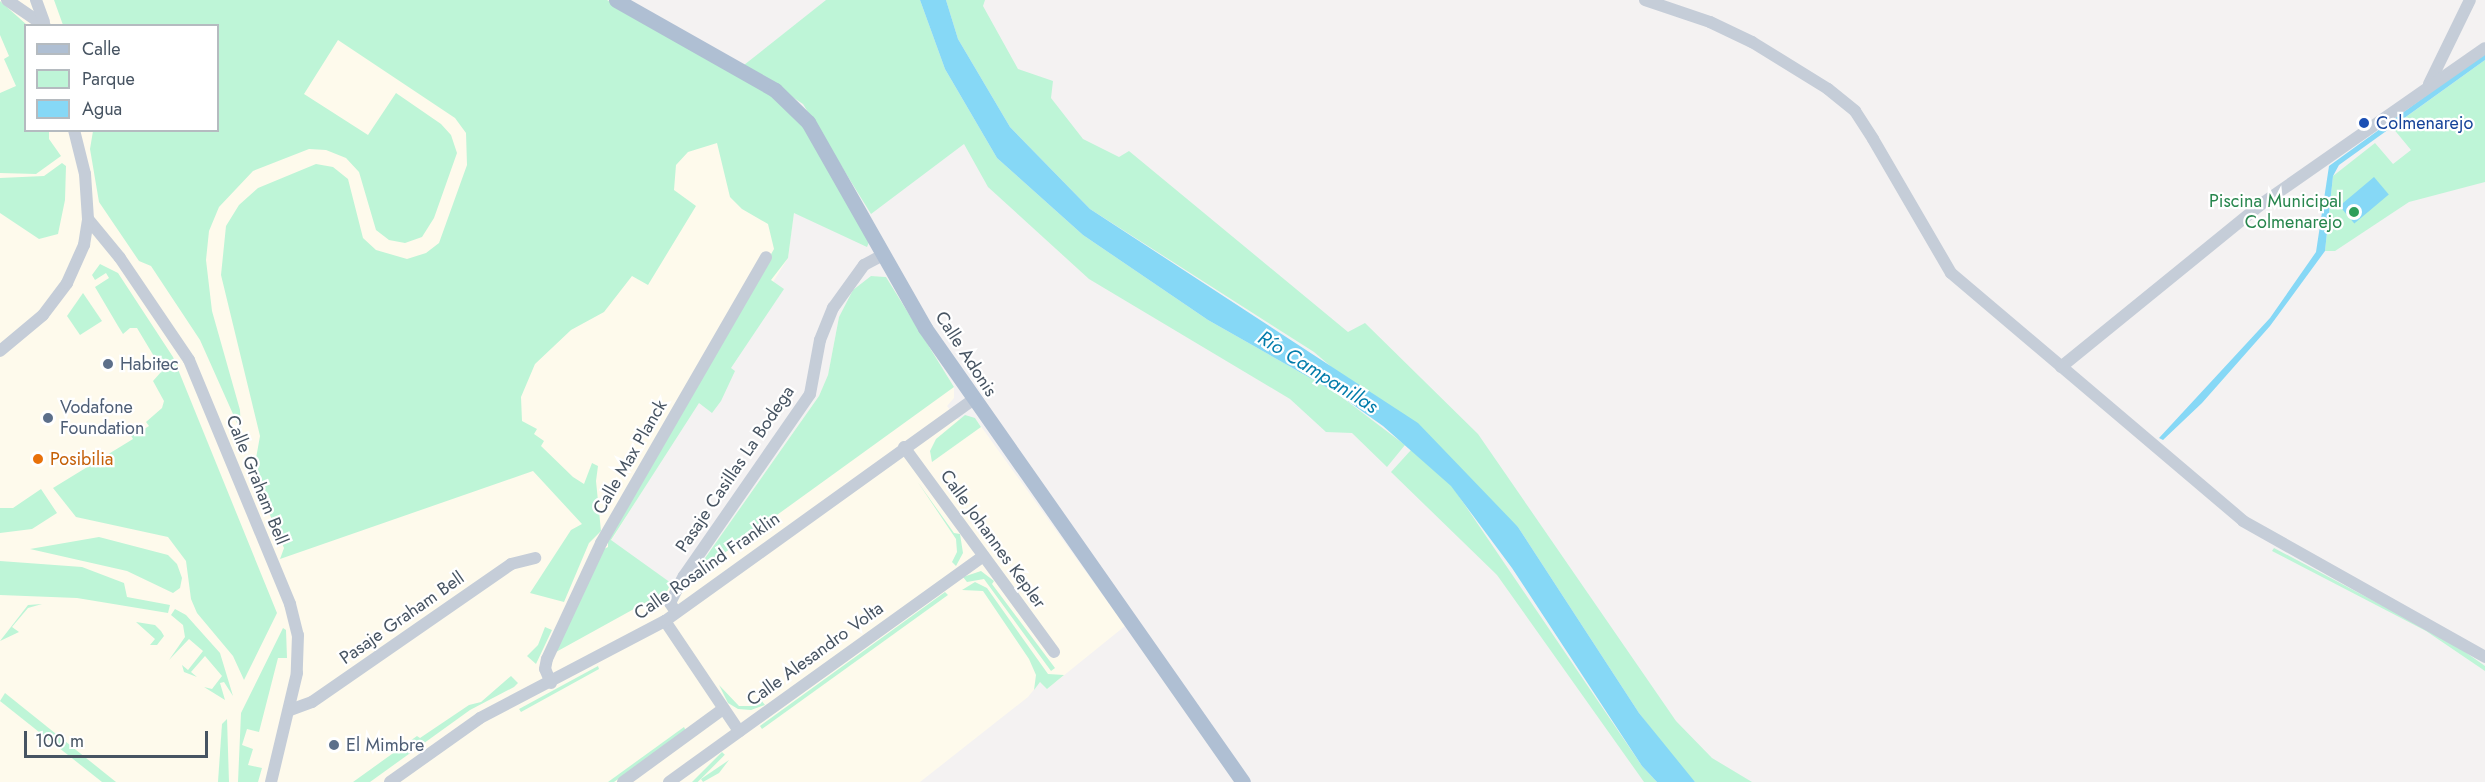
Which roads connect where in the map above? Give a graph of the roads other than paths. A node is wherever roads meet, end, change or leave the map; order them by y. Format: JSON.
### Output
{"nodes":[{"id":1,"x":8,"y":0,"type":"edge"},
{"id":2,"x":36,"y":0,"type":"edge"},
{"id":3,"x":616,"y":0,"type":"edge"},
{"id":4,"x":1645,"y":0,"type":"edge"},
{"id":5,"x":2470,"y":0,"type":"edge"},
{"id":6,"x":44,"y":24,"type":"edge"},
{"id":7,"x":2485,"y":48,"type":"edge"},
{"id":8,"x":2427,"y":87,"type":"junction"},
{"id":9,"x":74,"y":132,"type":"edge"},
{"id":10,"x":88,"y":219,"type":"junction"},
{"id":11,"x":883,"y":255,"type":"junction"},
{"id":12,"x":766,"y":257,"type":"dead end"},
{"id":13,"x":0,"y":351,"type":"edge"},
{"id":14,"x":2061,"y":367,"type":"junction"},
{"id":15,"x":973,"y":400,"type":"junction"},
{"id":16,"x":904,"y":447,"type":"junction"},
{"id":17,"x":983,"y":556,"type":"junction"},
{"id":18,"x":535,"y":558,"type":"dead end"},
{"id":19,"x":676,"y":612,"type":"junction"},
{"id":20,"x":665,"y":621,"type":"junction"},
{"id":21,"x":1054,"y":652,"type":"dead end"},
{"id":22,"x":2485,"y":657,"type":"edge"},
{"id":23,"x":551,"y":683,"type":"junction"},
{"id":24,"x":723,"y":709,"type":"junction"},
{"id":25,"x":290,"y":710,"type":"junction"},
{"id":26,"x":739,"y":731,"type":"junction"},
{"id":27,"x":271,"y":782,"type":"edge"},
{"id":28,"x":390,"y":782,"type":"edge"},
{"id":29,"x":622,"y":782,"type":"edge"},
{"id":30,"x":669,"y":782,"type":"edge"},
{"id":31,"x":1243,"y":782,"type":"edge"}],
"edges":[{"from":1,"to":6,"type":"street"},
{"from":2,"to":6,"type":"street"},
{"from":3,"to":11,"type":"main road","name":"Calle Adonis"},
{"from":4,"to":14,"type":"street"},
{"from":5,"to":8,"type":"street"},
{"from":7,"to":8,"type":"street"},
{"from":8,"to":14,"type":"street"},
{"from":9,"to":10,"type":"street"},
{"from":10,"to":13,"type":"street"},
{"from":10,"to":25,"type":"street","name":"Calle Graham Bell"},
{"from":11,"to":15,"type":"main road","name":"Calle Adonis"},
{"from":11,"to":19,"type":"street","name":"Pasaje Casillas La Bodega"},
{"from":12,"to":23,"type":"street","name":"Calle Max Planck"},
{"from":14,"to":22,"type":"street"},
{"from":15,"to":16,"type":"street","name":"Calle Rosalind Franklin"},
{"from":15,"to":31,"type":"main road","name":"Calle Adonis"},
{"from":16,"to":17,"type":"street","name":"Calle Johannes Kepler"},
{"from":16,"to":19,"type":"street","name":"Calle Rosalind Franklin"},
{"from":17,"to":21,"type":"street","name":"Calle Johannes Kepler"},
{"from":17,"to":26,"type":"street","name":"Calle Alesandro Volta"},
{"from":18,"to":25,"type":"street","name":"Pasaje Graham Bell"},
{"from":19,"to":20,"type":"street","name":"Calle Rosalind Franklin"},
{"from":20,"to":23,"type":"street","name":"Calle Rosalind Franklin"},
{"from":20,"to":24,"type":"street"},
{"from":23,"to":28,"type":"street","name":"Calle Rosalind Franklin"},
{"from":24,"to":26,"type":"street"},
{"from":24,"to":29,"type":"street","name":"Calle Alesandro Volta"},
{"from":25,"to":27,"type":"street","name":"Calle Graham Bell"},
{"from":26,"to":30,"type":"street","name":"Calle Alesandro Volta"}]}
